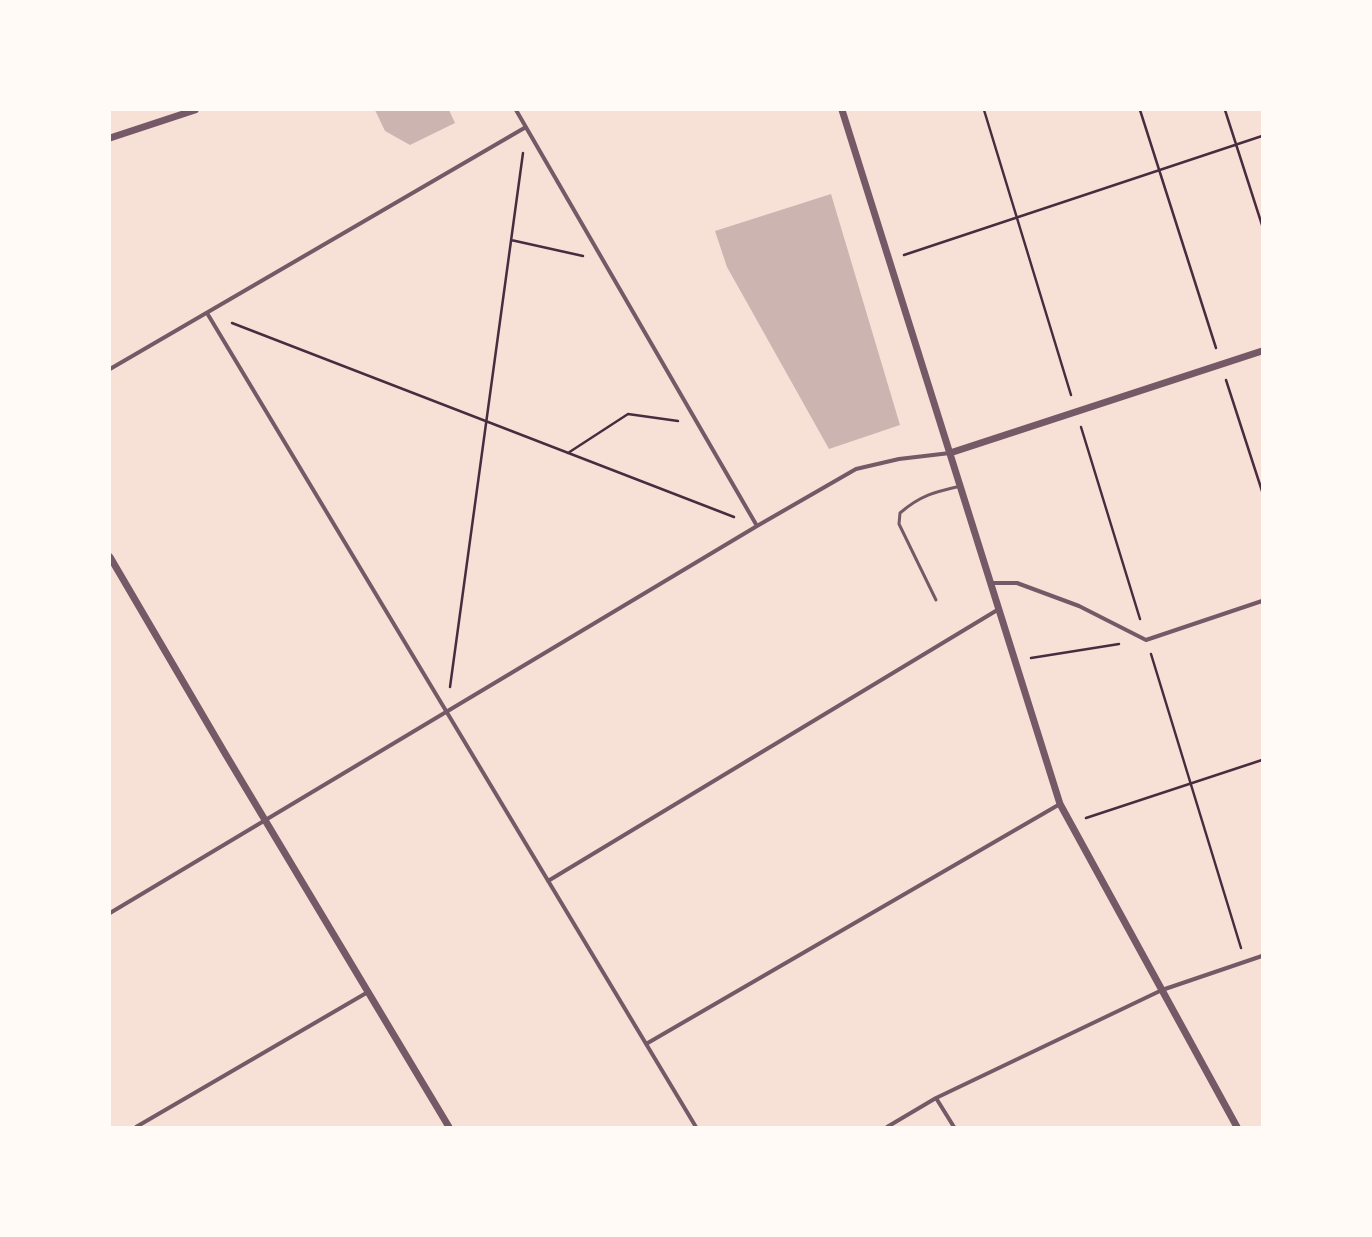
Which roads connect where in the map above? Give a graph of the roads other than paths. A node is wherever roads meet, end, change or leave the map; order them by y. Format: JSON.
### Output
{"nodes":[{"id":1,"x":195,"y":110,"type":"edge"},
{"id":2,"x":516,"y":110,"type":"edge"},
{"id":3,"x":842,"y":110,"type":"edge"},
{"id":4,"x":526,"y":127,"type":"junction"},
{"id":5,"x":110,"y":138,"type":"edge"},
{"id":6,"x":207,"y":313,"type":"junction"},
{"id":7,"x":1262,"y":351,"type":"edge"},
{"id":8,"x":110,"y":369,"type":"edge"},
{"id":9,"x":950,"y":453,"type":"junction"},
{"id":10,"x":960,"y":486,"type":"junction"},
{"id":11,"x":757,"y":526,"type":"junction"},
{"id":12,"x":110,"y":557,"type":"edge"},
{"id":13,"x":991,"y":583,"type":"junction"},
{"id":14,"x":936,"y":600,"type":"dead end"},
{"id":15,"x":1262,"y":601,"type":"edge"},
{"id":16,"x":999,"y":609,"type":"junction"},
{"id":17,"x":447,"y":712,"type":"junction"},
{"id":18,"x":1060,"y":804,"type":"junction"},
{"id":19,"x":265,"y":820,"type":"junction"},
{"id":20,"x":548,"y":881,"type":"junction"},
{"id":21,"x":110,"y":913,"type":"edge"},
{"id":22,"x":1262,"y":956,"type":"edge"},
{"id":23,"x":1162,"y":990,"type":"junction"},
{"id":24,"x":368,"y":992,"type":"junction"},
{"id":25,"x":646,"y":1044,"type":"junction"},
{"id":26,"x":936,"y":1098,"type":"junction"},
{"id":27,"x":136,"y":1127,"type":"edge"},
{"id":28,"x":449,"y":1127,"type":"edge"},
{"id":29,"x":696,"y":1127,"type":"edge"},
{"id":30,"x":887,"y":1127,"type":"edge"},
{"id":31,"x":954,"y":1127,"type":"edge"},
{"id":32,"x":1237,"y":1127,"type":"edge"}],
"edges":[{"from":1,"to":5,"type":"street"},
{"from":2,"to":4,"type":"street"},
{"from":3,"to":9,"type":"street"},
{"from":4,"to":6,"type":"street"},
{"from":4,"to":11,"type":"street"},
{"from":6,"to":8,"type":"street"},
{"from":6,"to":17,"type":"street"},
{"from":7,"to":9,"type":"street"},
{"from":9,"to":10,"type":"street"},
{"from":9,"to":11,"type":"street"},
{"from":10,"to":13,"type":"street"},
{"from":10,"to":14,"type":"lane"},
{"from":11,"to":17,"type":"street"},
{"from":12,"to":19,"type":"street"},
{"from":13,"to":15,"type":"street"},
{"from":13,"to":16,"type":"street"},
{"from":16,"to":18,"type":"street"},
{"from":16,"to":20,"type":"street"},
{"from":17,"to":19,"type":"street"},
{"from":17,"to":20,"type":"street"},
{"from":18,"to":23,"type":"street"},
{"from":18,"to":25,"type":"street"},
{"from":19,"to":21,"type":"street"},
{"from":19,"to":24,"type":"street"},
{"from":20,"to":25,"type":"street"},
{"from":22,"to":23,"type":"street"},
{"from":23,"to":26,"type":"street"},
{"from":23,"to":32,"type":"street"},
{"from":24,"to":27,"type":"street"},
{"from":24,"to":28,"type":"street"},
{"from":25,"to":29,"type":"street"},
{"from":26,"to":30,"type":"street"},
{"from":26,"to":31,"type":"street"}]}
